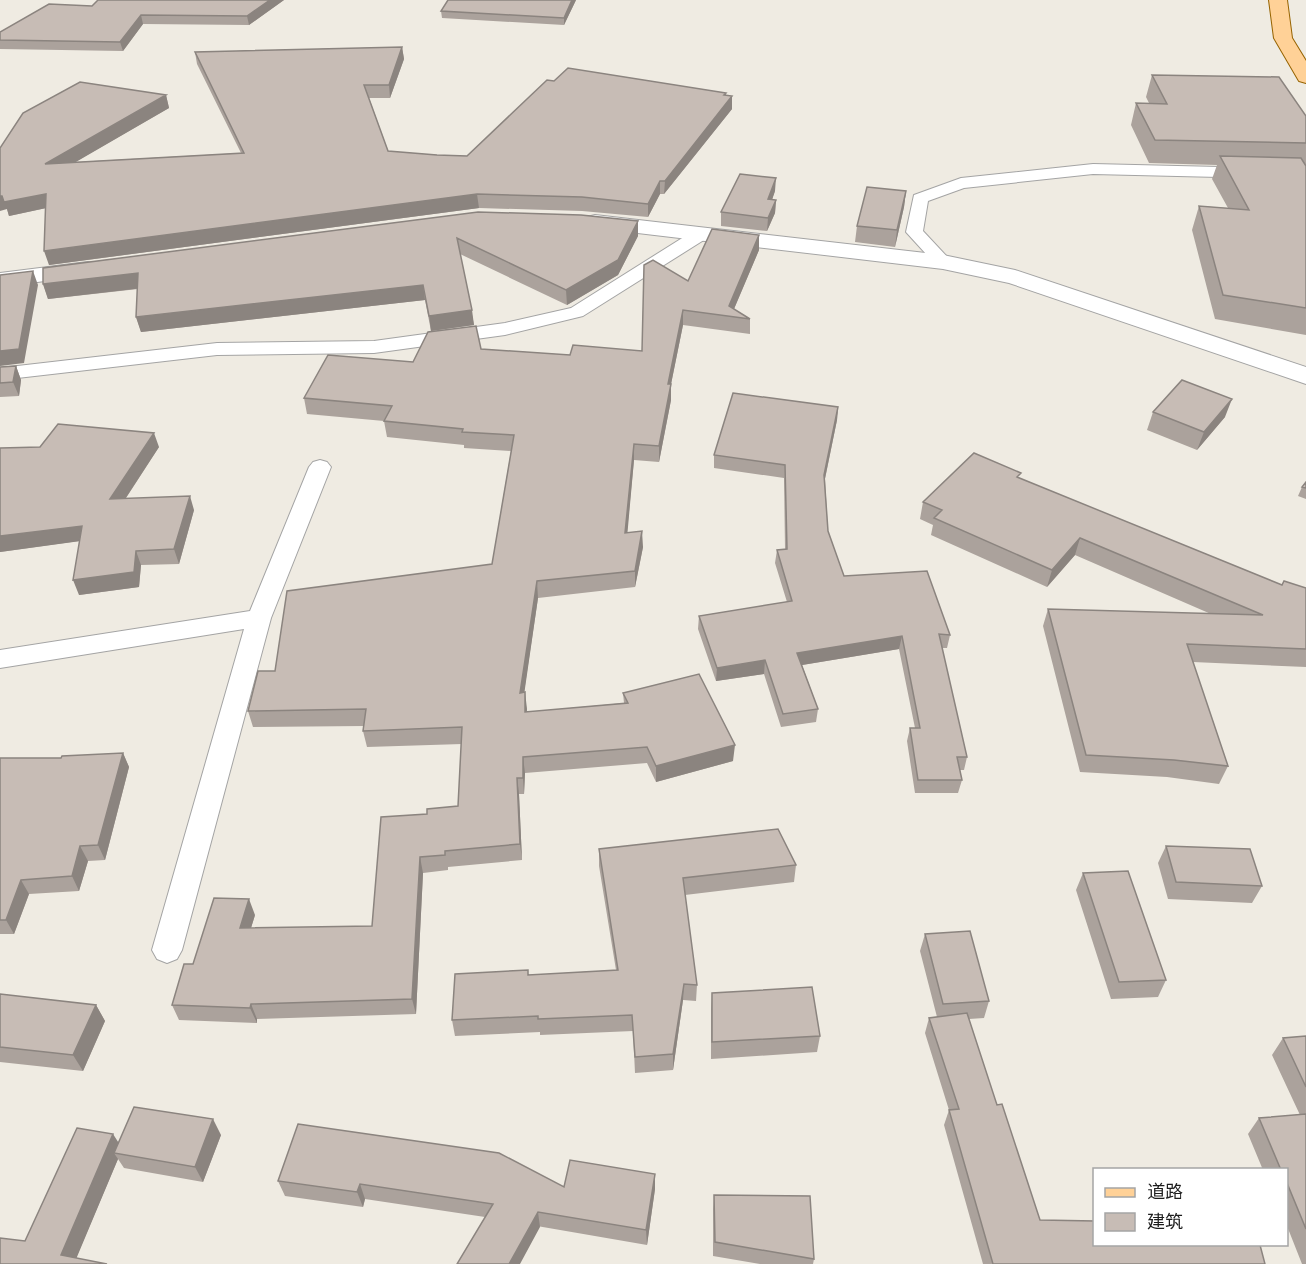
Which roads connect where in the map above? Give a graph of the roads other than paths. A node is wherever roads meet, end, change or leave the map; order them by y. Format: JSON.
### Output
{"nodes":[{"id":1,"x":1278,"y":0,"type":"edge"},
{"id":2,"x":1306,"y":77,"type":"edge"},
{"id":3,"x":1306,"y":174,"type":"edge"},
{"id":4,"x":571,"y":220,"type":"edge"},
{"id":5,"x":701,"y":234,"type":"junction"},
{"id":6,"x":943,"y":262,"type":"junction"},
{"id":7,"x":105,"y":267,"type":"edge"},
{"id":8,"x":0,"y":280,"type":"edge"},
{"id":9,"x":0,"y":374,"type":"edge"},
{"id":10,"x":1306,"y":376,"type":"edge"},
{"id":11,"x":320,"y":466,"type":"dead end"},
{"id":12,"x":259,"y":618,"type":"junction"},
{"id":13,"x":0,"y":659,"type":"edge"},
{"id":14,"x":167,"y":950,"type":"dead end"}],
"edges":[{"from":1,"to":2,"type":"main road"},
{"from":3,"to":6,"type":"lane"},
{"from":4,"to":5,"type":"street"},
{"from":5,"to":6,"type":"street"},
{"from":5,"to":9,"type":"lane"},
{"from":6,"to":10,"type":"street"},
{"from":7,"to":8,"type":"street"},
{"from":11,"to":12,"type":"lane"},
{"from":12,"to":13,"type":"lane"},
{"from":12,"to":14,"type":"lane"}]}
